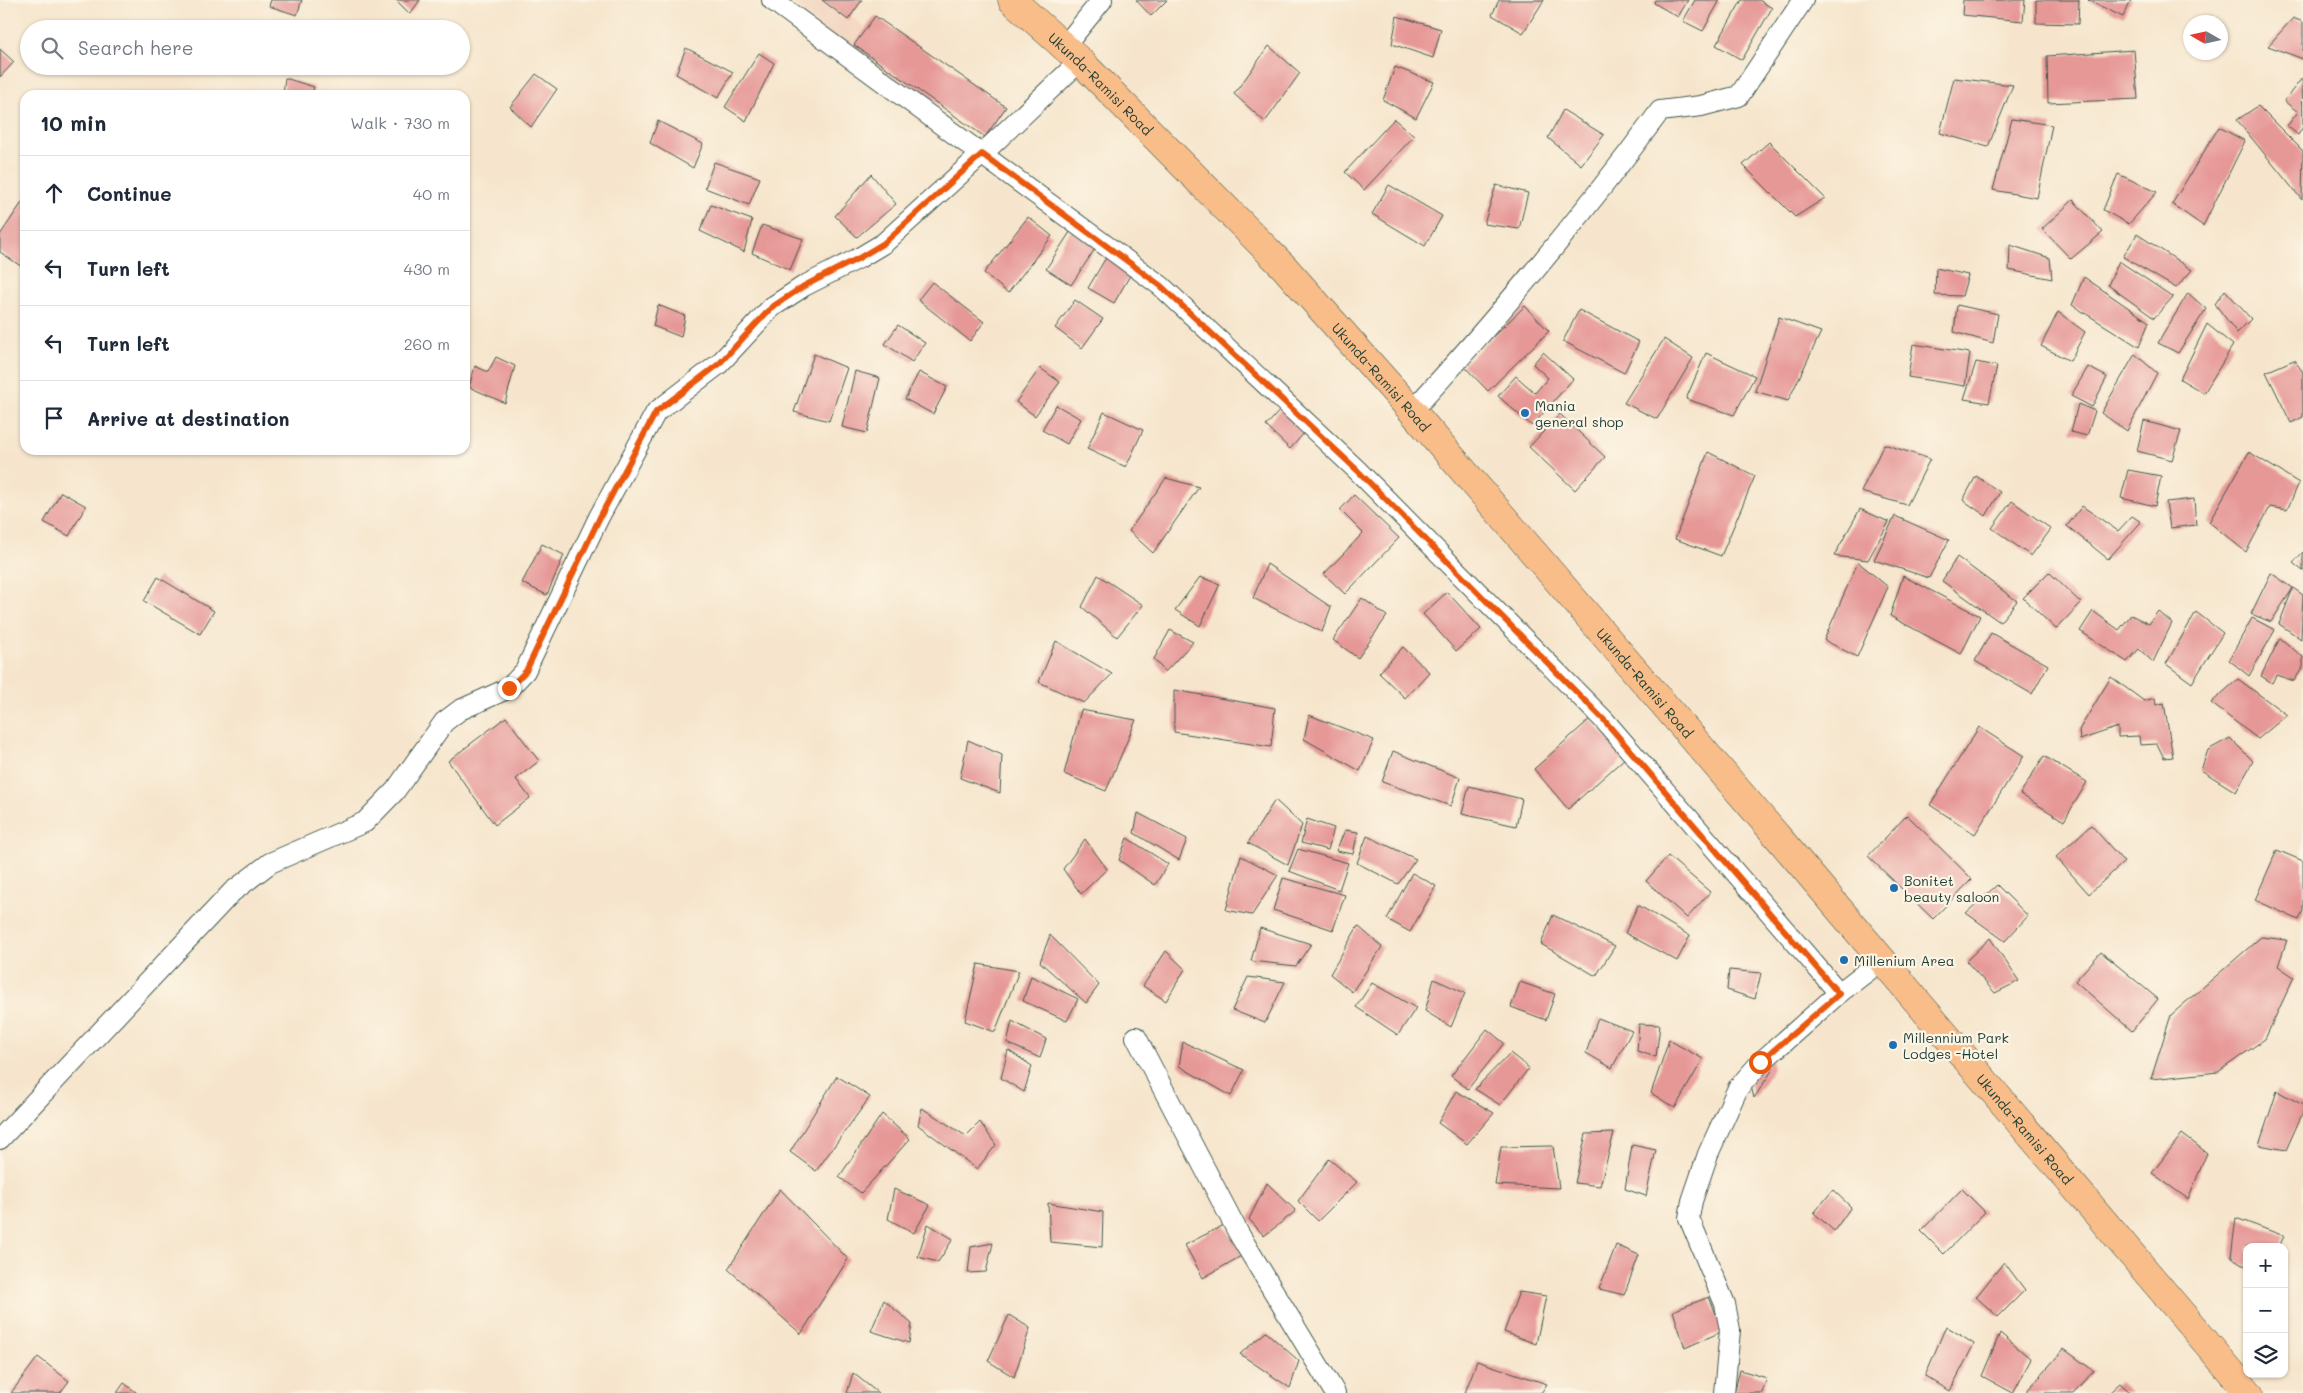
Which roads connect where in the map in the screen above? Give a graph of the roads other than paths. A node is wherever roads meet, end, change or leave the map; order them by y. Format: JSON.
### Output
{"nodes":[{"id":1,"x":772,"y":0,"type":"edge"},
{"id":2,"x":1012,"y":0,"type":"edge"},
{"id":3,"x":1102,"y":0,"type":"edge"},
{"id":4,"x":1803,"y":0,"type":"edge"},
{"id":5,"x":1072,"y":54,"type":"junction"},
{"id":6,"x":982,"y":154,"type":"junction"},
{"id":7,"x":1412,"y":411,"type":"junction"},
{"id":8,"x":1882,"y":960,"type":"junction"},
{"id":9,"x":1839,"y":994,"type":"junction"},
{"id":10,"x":1136,"y":1037,"type":"dead end"},
{"id":11,"x":0,"y":1139,"type":"edge"},
{"id":12,"x":1335,"y":1393,"type":"edge"},
{"id":13,"x":1724,"y":1393,"type":"edge"},
{"id":14,"x":2249,"y":1393,"type":"edge"}],
"edges":[{"from":1,"to":6,"type":"street"},
{"from":2,"to":5,"type":"highway","name":"Ukunda-Ramisi Road"},
{"from":3,"to":5,"type":"street"},
{"from":4,"to":7,"type":"street"},
{"from":5,"to":6,"type":"street"},
{"from":5,"to":7,"type":"highway","name":"Ukunda-Ramisi Road"},
{"from":6,"to":9,"type":"street"},
{"from":6,"to":11,"type":"street"},
{"from":7,"to":8,"type":"highway","name":"Ukunda-Ramisi Road"},
{"from":8,"to":9,"type":"street"},
{"from":8,"to":14,"type":"highway","name":"Ukunda-Ramisi Road"},
{"from":9,"to":13,"type":"street"},
{"from":10,"to":12,"type":"street"}]}
